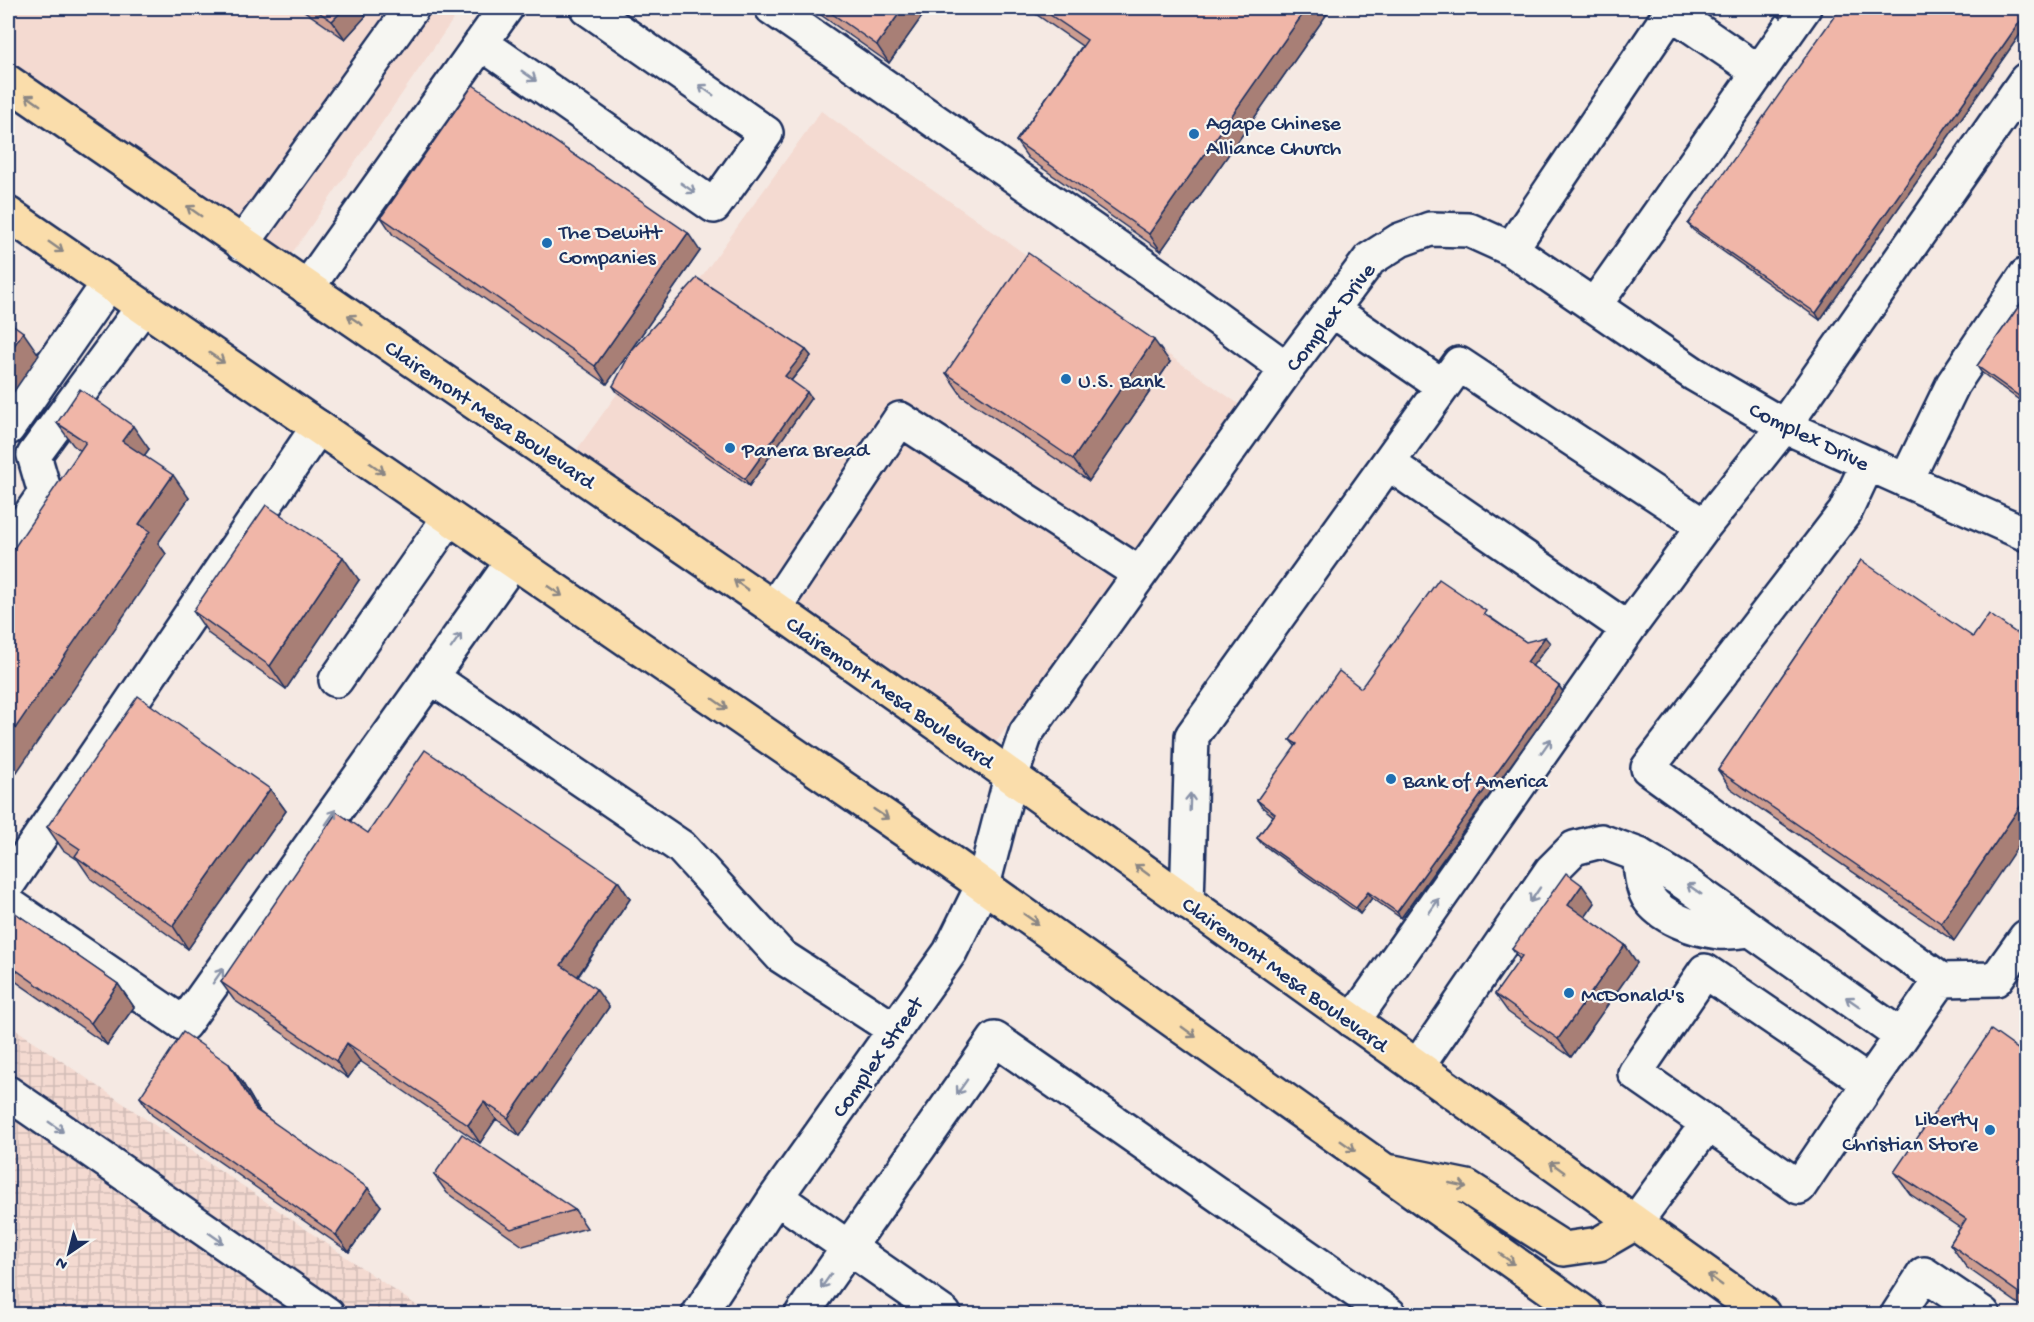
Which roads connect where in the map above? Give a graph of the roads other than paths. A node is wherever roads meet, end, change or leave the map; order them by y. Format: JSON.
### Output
{"nodes":[{"id":1,"x":412,"y":8,"type":"edge"},
{"id":2,"x":506,"y":8,"type":"edge"},
{"id":3,"x":587,"y":8,"type":"edge"},
{"id":4,"x":772,"y":8,"type":"edge"},
{"id":5,"x":1804,"y":8,"type":"edge"},
{"id":6,"x":481,"y":43,"type":"junction"},
{"id":7,"x":1759,"y":72,"type":"junction"},
{"id":8,"x":2026,"y":80,"type":"edge"},
{"id":9,"x":8,"y":82,"type":"edge"},
{"id":10,"x":8,"y":214,"type":"edge"},
{"id":11,"x":242,"y":244,"type":"junction"},
{"id":12,"x":1511,"y":249,"type":"junction"},
{"id":13,"x":2026,"y":275,"type":"edge"},
{"id":14,"x":108,"y":284,"type":"junction"},
{"id":15,"x":307,"y":288,"type":"junction"},
{"id":16,"x":1594,"y":306,"type":"junction"},
{"id":17,"x":143,"y":307,"type":"junction"},
{"id":18,"x":1332,"y":310,"type":"junction"},
{"id":19,"x":1287,"y":369,"type":"junction"},
{"id":20,"x":1443,"y":386,"type":"junction"},
{"id":21,"x":1784,"y":426,"type":"junction"},
{"id":22,"x":318,"y":427,"type":"junction"},
{"id":23,"x":8,"y":428,"type":"edge"},
{"id":24,"x":1388,"y":463,"type":"junction"},
{"id":25,"x":1868,"y":463,"type":"junction"},
{"id":26,"x":1906,"y":481,"type":"junction"},
{"id":27,"x":449,"y":518,"type":"junction"},
{"id":28,"x":1704,"y":526,"type":"junction"},
{"id":29,"x":2026,"y":534,"type":"edge"},
{"id":30,"x":8,"y":548,"type":"edge"},
{"id":31,"x":513,"y":561,"type":"junction"},
{"id":32,"x":1140,"y":574,"type":"junction"},
{"id":33,"x":774,"y":608,"type":"junction"},
{"id":34,"x":1628,"y":629,"type":"junction"},
{"id":35,"x":431,"y":677,"type":"junction"},
{"id":36,"x":336,"y":680,"type":"dead end"},
{"id":37,"x":1011,"y":777,"type":"junction"},
{"id":38,"x":8,"y":884,"type":"edge"},
{"id":39,"x":983,"y":885,"type":"junction"},
{"id":40,"x":1187,"y":903,"type":"junction"},
{"id":41,"x":8,"y":904,"type":"edge"},
{"id":42,"x":2026,"y":937,"type":"edge"},
{"id":43,"x":1941,"y":980,"type":"junction"},
{"id":44,"x":1353,"y":1021,"type":"junction"},
{"id":45,"x":894,"y":1030,"type":"junction"},
{"id":46,"x":1901,"y":1036,"type":"junction"},
{"id":47,"x":1417,"y":1067,"type":"junction"},
{"id":48,"x":1869,"y":1083,"type":"junction"},
{"id":49,"x":8,"y":1093,"type":"edge"},
{"id":50,"x":1708,"y":1123,"type":"junction"},
{"id":51,"x":1380,"y":1169,"type":"junction"},
{"id":52,"x":776,"y":1197,"type":"junction"},
{"id":53,"x":1635,"y":1223,"type":"junction"},
{"id":54,"x":848,"y":1249,"type":"junction"},
{"id":55,"x":327,"y":1314,"type":"edge"},
{"id":56,"x":699,"y":1314,"type":"edge"},
{"id":57,"x":802,"y":1314,"type":"edge"},
{"id":58,"x":944,"y":1314,"type":"edge"},
{"id":59,"x":1389,"y":1314,"type":"edge"},
{"id":60,"x":1586,"y":1314,"type":"edge"},
{"id":61,"x":1763,"y":1314,"type":"edge"},
{"id":62,"x":1898,"y":1314,"type":"edge"},
{"id":63,"x":1983,"y":1314,"type":"edge"}],
"edges":[{"from":1,"to":11,"type":"street"},
{"from":2,"to":6,"type":"street"},
{"from":6,"to":3,"type":"street","one_way":true},
{"from":4,"to":19,"type":"street"},
{"from":5,"to":7,"type":"street"},
{"from":6,"to":15,"type":"street"},
{"from":7,"to":12,"type":"street"},
{"from":7,"to":16,"type":"street"},
{"from":8,"to":21,"type":"street"},
{"from":11,"to":9,"type":"main road","name":"Clairemont Mesa Boulevard","one_way":true},
{"from":10,"to":14,"type":"main road","one_way":true},
{"from":11,"to":15,"type":"main road","name":"Clairemont Mesa Boulevard"},
{"from":12,"to":16,"type":"street","name":"Complex Drive"},
{"from":12,"to":18,"type":"street","name":"Complex Drive"},
{"from":13,"to":26,"type":"street"},
{"from":14,"to":17,"type":"main road"},
{"from":14,"to":23,"type":"street"},
{"from":33,"to":15,"type":"main road","name":"Clairemont Mesa Boulevard","one_way":true},
{"from":16,"to":21,"type":"street","name":"Complex Drive"},
{"from":17,"to":22,"type":"main road","one_way":true},
{"from":17,"to":30,"type":"street"},
{"from":18,"to":19,"type":"street","name":"Complex Drive"},
{"from":18,"to":20,"type":"street"},
{"from":19,"to":32,"type":"street","name":"Complex Drive"},
{"from":20,"to":24,"type":"street"},
{"from":20,"to":28,"type":"street"},
{"from":21,"to":25,"type":"street","name":"Complex Drive"},
{"from":21,"to":28,"type":"street"},
{"from":22,"to":27,"type":"main road","one_way":true},
{"from":22,"to":38,"type":"street"},
{"from":24,"to":34,"type":"street"},
{"from":40,"to":24,"type":"street","one_way":true},
{"from":25,"to":26,"type":"street","name":"Complex Drive"},
{"from":25,"to":43,"type":"street"},
{"from":26,"to":29,"type":"street","name":"Complex Drive"},
{"from":27,"to":31,"type":"main road"},
{"from":27,"to":36,"type":"street"},
{"from":28,"to":34,"type":"street"},
{"from":35,"to":31,"type":"street","one_way":true},
{"from":31,"to":39,"type":"main road","one_way":true},
{"from":32,"to":33,"type":"street"},
{"from":32,"to":37,"type":"street","name":"Complex Drive"},
{"from":33,"to":37,"type":"main road","name":"Clairemont Mesa Boulevard"},
{"from":44,"to":34,"type":"street","one_way":true},
{"from":41,"to":35,"type":"street","one_way":true},
{"from":35,"to":45,"type":"street"},
{"from":37,"to":39,"type":"street","name":"Complex Street"},
{"from":40,"to":37,"type":"main road","name":"Clairemont Mesa Boulevard","one_way":true},
{"from":39,"to":45,"type":"street","name":"Complex Street"},
{"from":39,"to":51,"type":"main road","one_way":true},
{"from":40,"to":44,"type":"main road","name":"Clairemont Mesa Boulevard"},
{"from":42,"to":43,"type":"street"},
{"from":43,"to":46,"type":"street"},
{"from":44,"to":47,"type":"main road","name":"Clairemont Mesa Boulevard"},
{"from":45,"to":52,"type":"street","name":"Complex Street"},
{"from":46,"to":47,"type":"street","one_way":true},
{"from":46,"to":48,"type":"street"},
{"from":53,"to":47,"type":"main road","name":"Clairemont Mesa Boulevard","one_way":true},
{"from":48,"to":50,"type":"street"},
{"from":48,"to":50,"type":"street"},
{"from":49,"to":55,"type":"street","one_way":true},
{"from":50,"to":53,"type":"street"},
{"from":51,"to":53,"type":"main road","one_way":true},
{"from":51,"to":60,"type":"main road","one_way":true},
{"from":52,"to":54,"type":"street"},
{"from":52,"to":56,"type":"street","name":"Complex Street"},
{"from":61,"to":53,"type":"main road","name":"Clairemont Mesa Boulevard","one_way":true},
{"from":54,"to":57,"type":"street","one_way":true},
{"from":54,"to":58,"type":"street"},
{"from":59,"to":54,"type":"street","one_way":true},
{"from":62,"to":63,"type":"street"}]}
